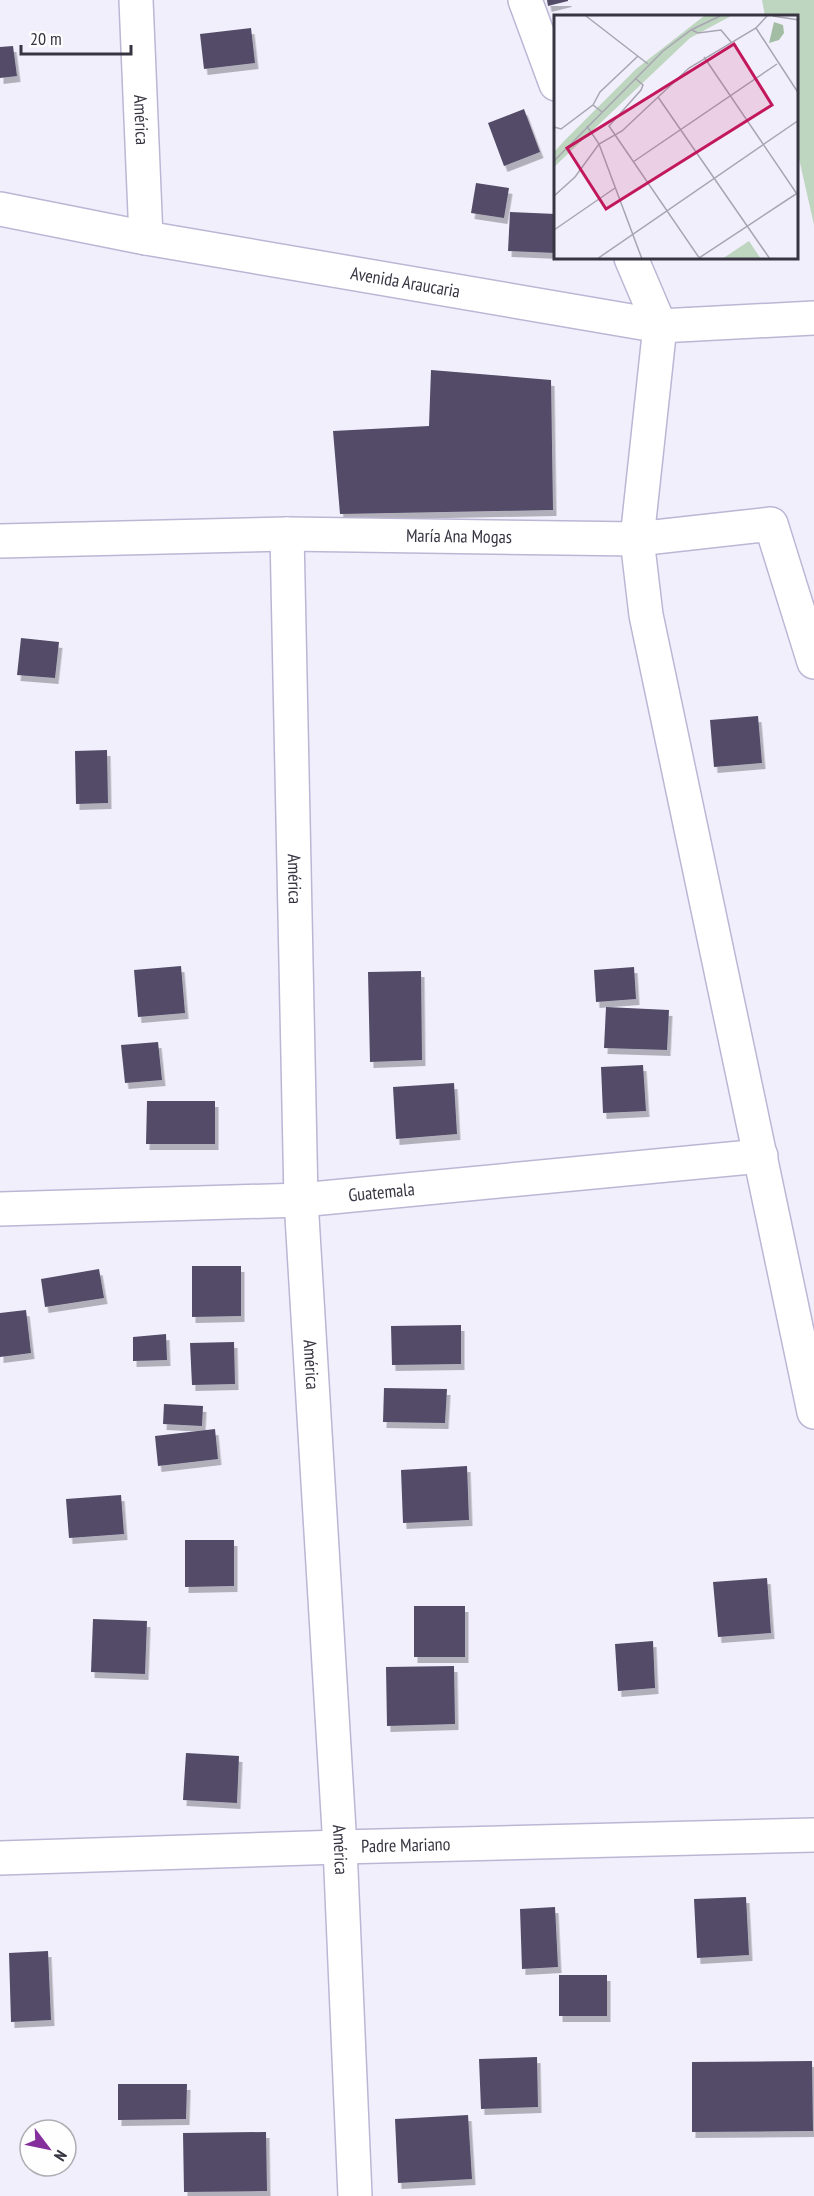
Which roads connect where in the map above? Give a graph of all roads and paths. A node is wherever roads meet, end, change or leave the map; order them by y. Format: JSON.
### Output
{"nodes":[{"id":1,"x":136,"y":0,"type":"edge"},
{"id":2,"x":525,"y":0,"type":"edge"},
{"id":3,"x":554,"y":79,"type":"edge"},
{"id":4,"x":0,"y":209,"type":"edge"},
{"id":5,"x":146,"y":238,"type":"junction"},
{"id":6,"x":632,"y":260,"type":"edge"},
{"id":7,"x":814,"y":318,"type":"edge"},
{"id":8,"x":660,"y":326,"type":"junction"},
{"id":9,"x":287,"y":534,"type":"junction"},
{"id":10,"x":637,"y":539,"type":"junction"},
{"id":11,"x":0,"y":541,"type":"edge"},
{"id":12,"x":814,"y":663,"type":"edge"},
{"id":13,"x":761,"y":1156,"type":"junction"},
{"id":14,"x":301,"y":1200,"type":"junction"},
{"id":15,"x":0,"y":1209,"type":"edge"},
{"id":16,"x":814,"y":1412,"type":"edge"},
{"id":17,"x":814,"y":1835,"type":"edge"},
{"id":18,"x":340,"y":1846,"type":"junction"},
{"id":19,"x":0,"y":1858,"type":"edge"},
{"id":20,"x":355,"y":2196,"type":"edge"}],
"edges":[{"from":1,"to":5,"type":"street","name":"América"},
{"from":2,"to":3,"type":"street"},
{"from":4,"to":5,"type":"street","name":"Avenida Araucaria"},
{"from":5,"to":8,"type":"street","name":"Avenida Araucaria"},
{"from":6,"to":8,"type":"street"},
{"from":7,"to":8,"type":"street","name":"Avenida Araucaria"},
{"from":8,"to":10,"type":"street"},
{"from":9,"to":10,"type":"street","name":"María Ana Mogas"},
{"from":9,"to":11,"type":"street","name":"María Ana Mogas"},
{"from":9,"to":14,"type":"street","name":"América"},
{"from":10,"to":12,"type":"street","name":"María Ana Mogas"},
{"from":10,"to":13,"type":"street"},
{"from":13,"to":14,"type":"street","name":"Guatemala"},
{"from":13,"to":16,"type":"street"},
{"from":14,"to":15,"type":"street","name":"Guatemala"},
{"from":14,"to":18,"type":"street","name":"América"},
{"from":17,"to":18,"type":"street","name":"Padre Mariano"},
{"from":18,"to":19,"type":"street","name":"Padre Mariano"},
{"from":18,"to":20,"type":"street","name":"América"}]}
